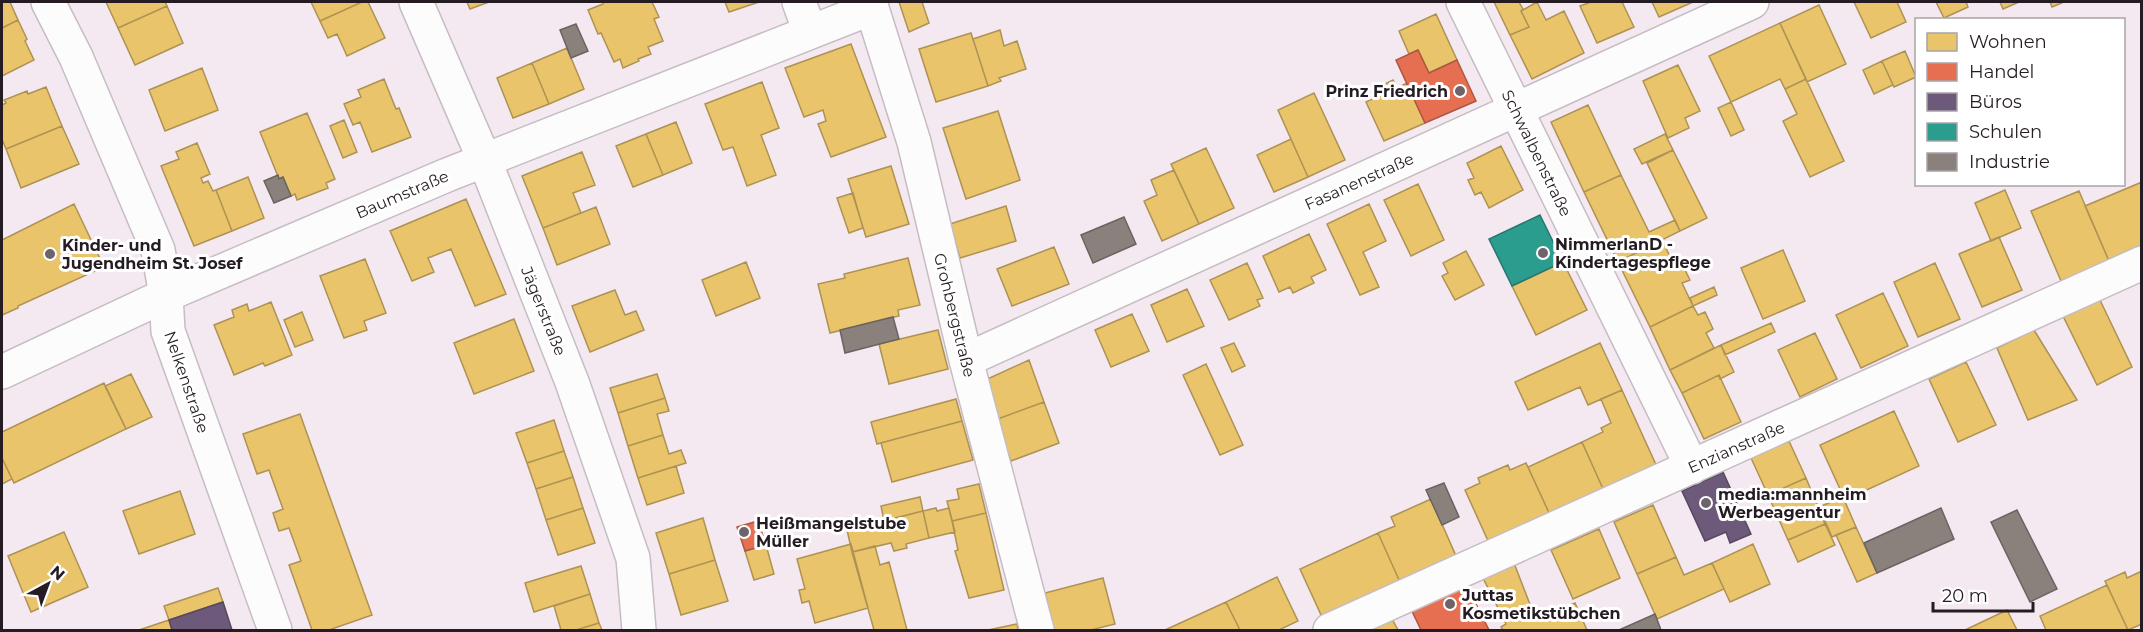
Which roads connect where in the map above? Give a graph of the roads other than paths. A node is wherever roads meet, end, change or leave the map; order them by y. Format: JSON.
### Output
{"nodes":[{"id":1,"x":48,"y":2,"type":"edge"},
{"id":2,"x":416,"y":2,"type":"edge"},
{"id":3,"x":1463,"y":2,"type":"edge"},
{"id":4,"x":1752,"y":2,"type":"edge"},
{"id":5,"x":871,"y":5,"type":"edge"},
{"id":6,"x":805,"y":16,"type":"edge"},
{"id":7,"x":1516,"y":110,"type":"junction"},
{"id":8,"x":484,"y":159,"type":"junction"},
{"id":9,"x":2142,"y":263,"type":"edge"},
{"id":10,"x":166,"y":295,"type":"junction"},
{"id":11,"x":966,"y":360,"type":"junction"},
{"id":12,"x":2,"y":372,"type":"edge"},
{"id":13,"x":1692,"y":467,"type":"junction"},
{"id":14,"x":275,"y":630,"type":"edge"},
{"id":15,"x":639,"y":630,"type":"edge"},
{"id":16,"x":1037,"y":630,"type":"edge"},
{"id":17,"x":1330,"y":630,"type":"edge"}],
"edges":[{"from":1,"to":10,"type":"street","name":"Nelkenstraße"},
{"from":2,"to":8,"type":"street","name":"Jägerstraße"},
{"from":3,"to":7,"type":"street","name":"Schwalbenstraße"},
{"from":4,"to":7,"type":"street","name":"Fasanenstraße"},
{"from":5,"to":6,"type":"street","name":"Baumstraße"},
{"from":5,"to":11,"type":"street","name":"Grohbergstraße"},
{"from":6,"to":8,"type":"street","name":"Baumstraße"},
{"from":7,"to":11,"type":"street","name":"Fasanenstraße"},
{"from":7,"to":13,"type":"street","name":"Schwalbenstraße"},
{"from":8,"to":10,"type":"street","name":"Baumstraße"},
{"from":8,"to":15,"type":"street","name":"Jägerstraße"},
{"from":9,"to":13,"type":"street","name":"Enzianstraße"},
{"from":10,"to":12,"type":"street","name":"Baumstraße"},
{"from":10,"to":14,"type":"street","name":"Nelkenstraße"},
{"from":11,"to":16,"type":"street","name":"Grohbergstraße"},
{"from":13,"to":17,"type":"street","name":"Enzianstraße"}]}
